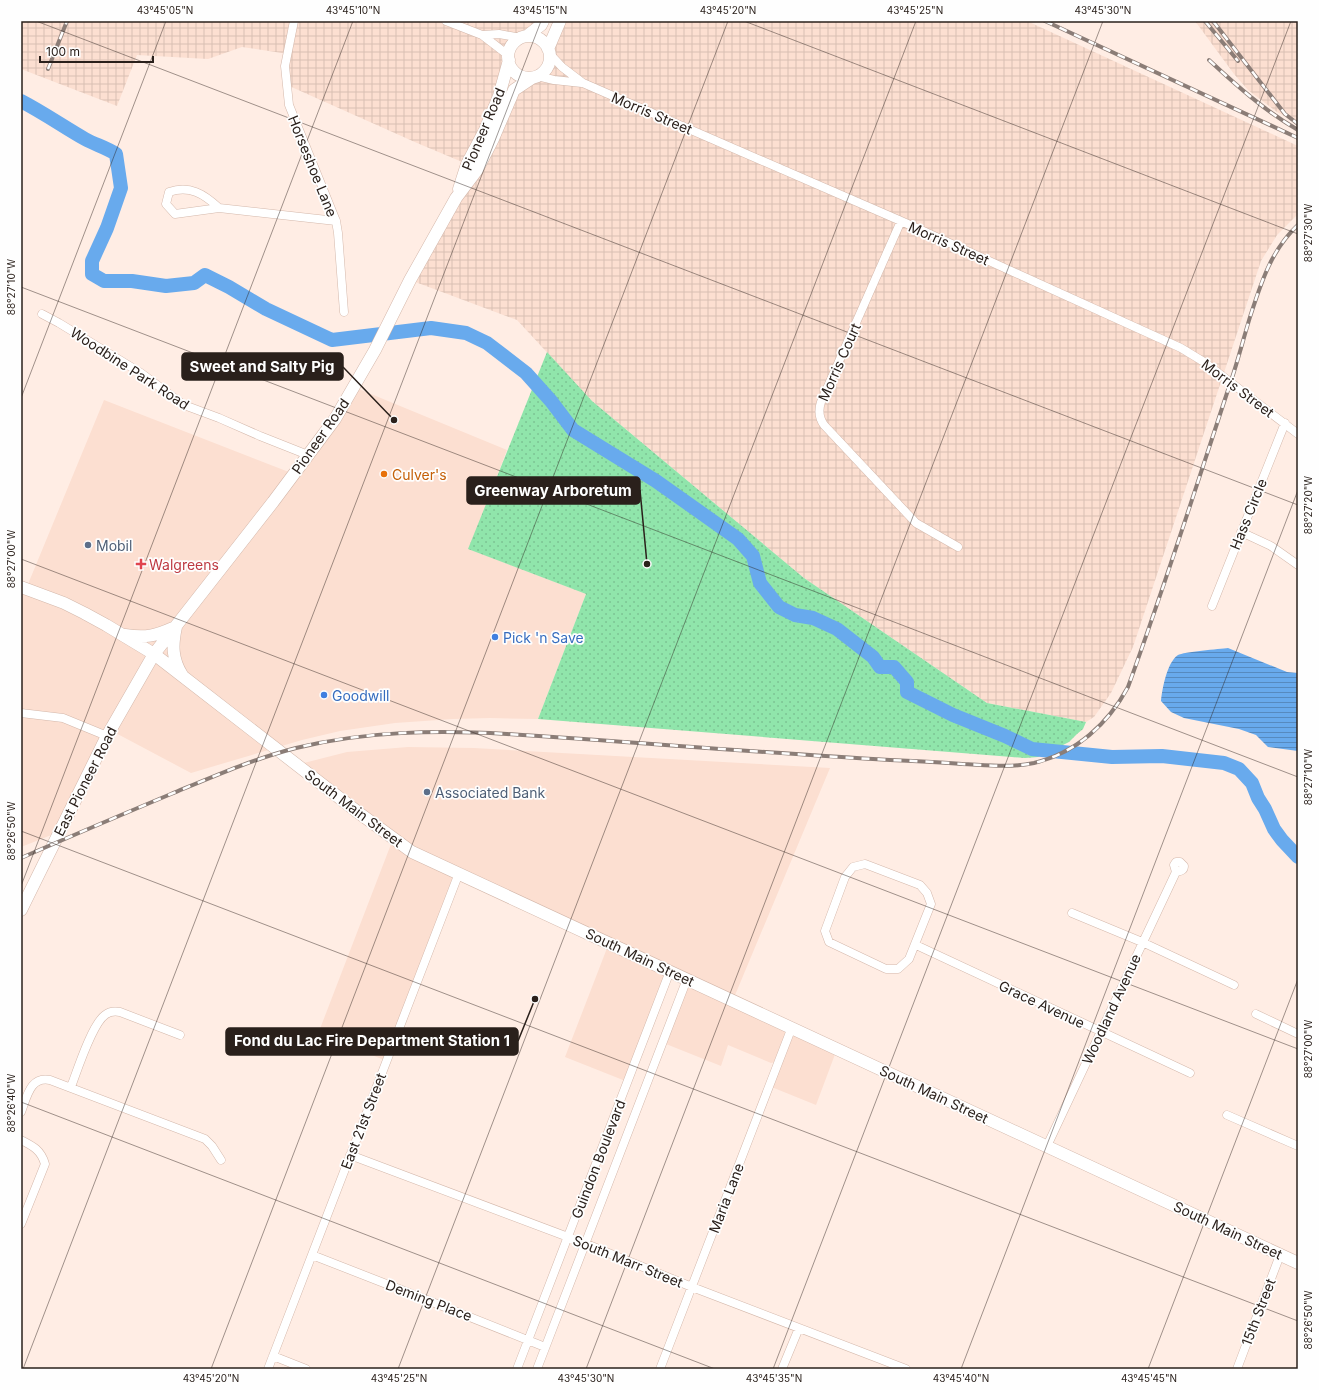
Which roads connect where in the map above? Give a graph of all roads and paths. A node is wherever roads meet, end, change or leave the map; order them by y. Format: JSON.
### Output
{"nodes":[{"id":1,"x":294,"y":21,"type":"edge"},
{"id":2,"x":446,"y":21,"type":"edge"},
{"id":3,"x":543,"y":21,"type":"edge"},
{"id":4,"x":560,"y":21,"type":"edge"},
{"id":5,"x":482,"y":35,"type":"junction"},
{"id":6,"x":524,"y":37,"type":"junction"},
{"id":7,"x":549,"y":51,"type":"junction"},
{"id":8,"x":508,"y":58,"type":"junction"},
{"id":9,"x":534,"y":77,"type":"junction"},
{"id":10,"x":583,"y":83,"type":"junction"},
{"id":11,"x":456,"y":198,"type":"junction"},
{"id":12,"x":219,"y":208,"type":"junction"},
{"id":13,"x":336,"y":221,"type":"junction"},
{"id":14,"x":901,"y":221,"type":"junction"},
{"id":15,"x":344,"y":312,"type":"dead end"},
{"id":16,"x":42,"y":314,"type":"dead end"},
{"id":17,"x":1284,"y":423,"type":"junction"},
{"id":18,"x":1298,"y":434,"type":"edge"},
{"id":19,"x":308,"y":455,"type":"junction"},
{"id":20,"x":1241,"y":532,"type":"junction"},
{"id":21,"x":958,"y":547,"type":"dead end"},
{"id":22,"x":1298,"y":565,"type":"edge"},
{"id":23,"x":21,"y":587,"type":"edge"},
{"id":24,"x":1212,"y":606,"type":"dead end"},
{"id":25,"x":176,"y":626,"type":"junction"},
{"id":26,"x":121,"y":634,"type":"junction"},
{"id":27,"x":154,"y":654,"type":"junction"},
{"id":28,"x":186,"y":679,"type":"junction"},
{"id":29,"x":21,"y":713,"type":"edge"},
{"id":30,"x":107,"y":736,"type":"junction"},
{"id":31,"x":1176,"y":872,"type":"dead end"},
{"id":32,"x":459,"y":873,"type":"junction"},
{"id":33,"x":21,"y":910,"type":"edge"},
{"id":34,"x":1072,"y":913,"type":"dead end"},
{"id":35,"x":1142,"y":942,"type":"junction"},
{"id":36,"x":916,"y":945,"type":"junction"},
{"id":37,"x":670,"y":971,"type":"junction"},
{"id":38,"x":687,"y":979,"type":"junction"},
{"id":39,"x":1234,"y":985,"type":"dead end"},
{"id":40,"x":1256,"y":1014,"type":"dead end"},
{"id":41,"x":792,"y":1027,"type":"junction"},
{"id":42,"x":1100,"y":1031,"type":"junction"},
{"id":43,"x":180,"y":1034,"type":"dead end"},
{"id":44,"x":1298,"y":1034,"type":"edge"},
{"id":45,"x":1190,"y":1073,"type":"dead end"},
{"id":46,"x":70,"y":1087,"type":"junction"},
{"id":47,"x":21,"y":1112,"type":"edge"},
{"id":48,"x":1227,"y":1115,"type":"dead end"},
{"id":49,"x":21,"y":1140,"type":"edge"},
{"id":50,"x":1046,"y":1146,"type":"junction"},
{"id":51,"x":1298,"y":1146,"type":"edge"},
{"id":52,"x":350,"y":1155,"type":"junction"},
{"id":53,"x":221,"y":1160,"type":"dead end"},
{"id":54,"x":21,"y":1224,"type":"edge"},
{"id":55,"x":568,"y":1237,"type":"junction"},
{"id":56,"x":584,"y":1244,"type":"junction"},
{"id":57,"x":312,"y":1255,"type":"junction"},
{"id":58,"x":1280,"y":1255,"type":"junction"},
{"id":59,"x":1298,"y":1263,"type":"edge"},
{"id":60,"x":692,"y":1287,"type":"junction"},
{"id":61,"x":799,"y":1328,"type":"junction"},
{"id":62,"x":528,"y":1340,"type":"junction"},
{"id":63,"x":545,"y":1347,"type":"junction"},
{"id":64,"x":273,"y":1356,"type":"junction"},
{"id":65,"x":268,"y":1369,"type":"edge"},
{"id":66,"x":306,"y":1369,"type":"edge"},
{"id":67,"x":517,"y":1369,"type":"edge"},
{"id":68,"x":537,"y":1369,"type":"edge"},
{"id":69,"x":660,"y":1369,"type":"edge"},
{"id":70,"x":782,"y":1369,"type":"edge"},
{"id":71,"x":906,"y":1369,"type":"edge"},
{"id":72,"x":1237,"y":1369,"type":"edge"}],
"edges":[{"from":1,"to":13,"type":"street","name":"Horseshoe Lane"},
{"from":2,"to":5,"type":"street"},
{"from":3,"to":6,"type":"main road"},
{"from":4,"to":7,"type":"main road"},
{"from":5,"to":6,"type":"street"},
{"from":5,"to":8,"type":"street"},
{"from":6,"to":7,"type":"main road"},
{"from":6,"to":8,"type":"main road"},
{"from":7,"to":9,"type":"main road"},
{"from":7,"to":10,"type":"street","name":"Morris Street"},
{"from":8,"to":9,"type":"main road"},
{"from":8,"to":11,"type":"main road","name":"Pioneer Road"},
{"from":9,"to":10,"type":"street","name":"Morris Street"},
{"from":9,"to":11,"type":"main road","name":"Pioneer Road"},
{"from":10,"to":14,"type":"street","name":"Morris Street"},
{"from":11,"to":19,"type":"main road","name":"Pioneer Road"},
{"from":12,"to":12,"type":"street"},
{"from":12,"to":13,"type":"street"},
{"from":13,"to":15,"type":"street","name":"Horseshoe Lane"},
{"from":14,"to":17,"type":"street","name":"Morris Street"},
{"from":14,"to":21,"type":"street","name":"Morris Court"},
{"from":16,"to":19,"type":"street","name":"Woodbine Park Road"},
{"from":17,"to":18,"type":"street","name":"Morris Street"},
{"from":17,"to":20,"type":"street","name":"Hass Circle"},
{"from":19,"to":25,"type":"main road","name":"Pioneer Road"},
{"from":20,"to":22,"type":"street"},
{"from":20,"to":24,"type":"street","name":"Hass Circle"},
{"from":23,"to":26,"type":"main road","name":"South Main Street"},
{"from":25,"to":26,"type":"main road"},
{"from":25,"to":27,"type":"main road","name":"Pioneer Road"},
{"from":25,"to":28,"type":"main road"},
{"from":26,"to":27,"type":"main road","name":"South Main Street"},
{"from":27,"to":28,"type":"main road","name":"South Main Street"},
{"from":27,"to":30,"type":"main road","name":"East Pioneer Road"},
{"from":28,"to":32,"type":"main road","name":"South Main Street"},
{"from":29,"to":30,"type":"street"},
{"from":30,"to":33,"type":"main road","name":"East Pioneer Road"},
{"from":31,"to":35,"type":"street","name":"Woodland Avenue"},
{"from":32,"to":37,"type":"main road","name":"South Main Street"},
{"from":32,"to":52,"type":"street","name":"East 21st Street"},
{"from":34,"to":35,"type":"street"},
{"from":35,"to":39,"type":"street"},
{"from":35,"to":42,"type":"street","name":"Woodland Avenue"},
{"from":36,"to":36,"type":"street"},
{"from":36,"to":42,"type":"street","name":"Grace Avenue"},
{"from":37,"to":38,"type":"main road","name":"South Main Street"},
{"from":37,"to":55,"type":"street","name":"Guindon Boulevard"},
{"from":38,"to":41,"type":"main road","name":"South Main Street"},
{"from":38,"to":56,"type":"street","name":"Guindon Boulevard"},
{"from":40,"to":44,"type":"street"},
{"from":41,"to":50,"type":"main road","name":"South Main Street"},
{"from":41,"to":60,"type":"street","name":"Maria Lane"},
{"from":42,"to":45,"type":"street","name":"Grace Avenue"},
{"from":42,"to":50,"type":"street","name":"Woodland Avenue"},
{"from":43,"to":46,"type":"street"},
{"from":46,"to":47,"type":"street"},
{"from":46,"to":53,"type":"street"},
{"from":48,"to":51,"type":"street"},
{"from":49,"to":54,"type":"street"},
{"from":50,"to":58,"type":"main road","name":"South Main Street"},
{"from":52,"to":55,"type":"street","name":"South Marr Street"},
{"from":52,"to":57,"type":"street","name":"East 21st Street"},
{"from":55,"to":56,"type":"street","name":"South Marr Street"},
{"from":55,"to":62,"type":"street","name":"Guindon Boulevard"},
{"from":56,"to":60,"type":"street","name":"South Marr Street"},
{"from":56,"to":63,"type":"street","name":"Guindon Boulevard"},
{"from":57,"to":62,"type":"street","name":"Deming Place"},
{"from":57,"to":64,"type":"street","name":"East 21st Street"},
{"from":58,"to":59,"type":"main road","name":"South Main Street"},
{"from":58,"to":72,"type":"street","name":"15th Street"},
{"from":60,"to":61,"type":"street","name":"South Marr Street"},
{"from":60,"to":69,"type":"street","name":"Maria Lane"},
{"from":61,"to":70,"type":"street"},
{"from":61,"to":71,"type":"street","name":"South Marr Street"},
{"from":62,"to":63,"type":"street","name":"Deming Place"},
{"from":62,"to":67,"type":"street","name":"Guindon Boulevard"},
{"from":63,"to":68,"type":"street","name":"Guindon Boulevard"},
{"from":64,"to":65,"type":"street","name":"East 21st Street"},
{"from":64,"to":66,"type":"street"}]}
